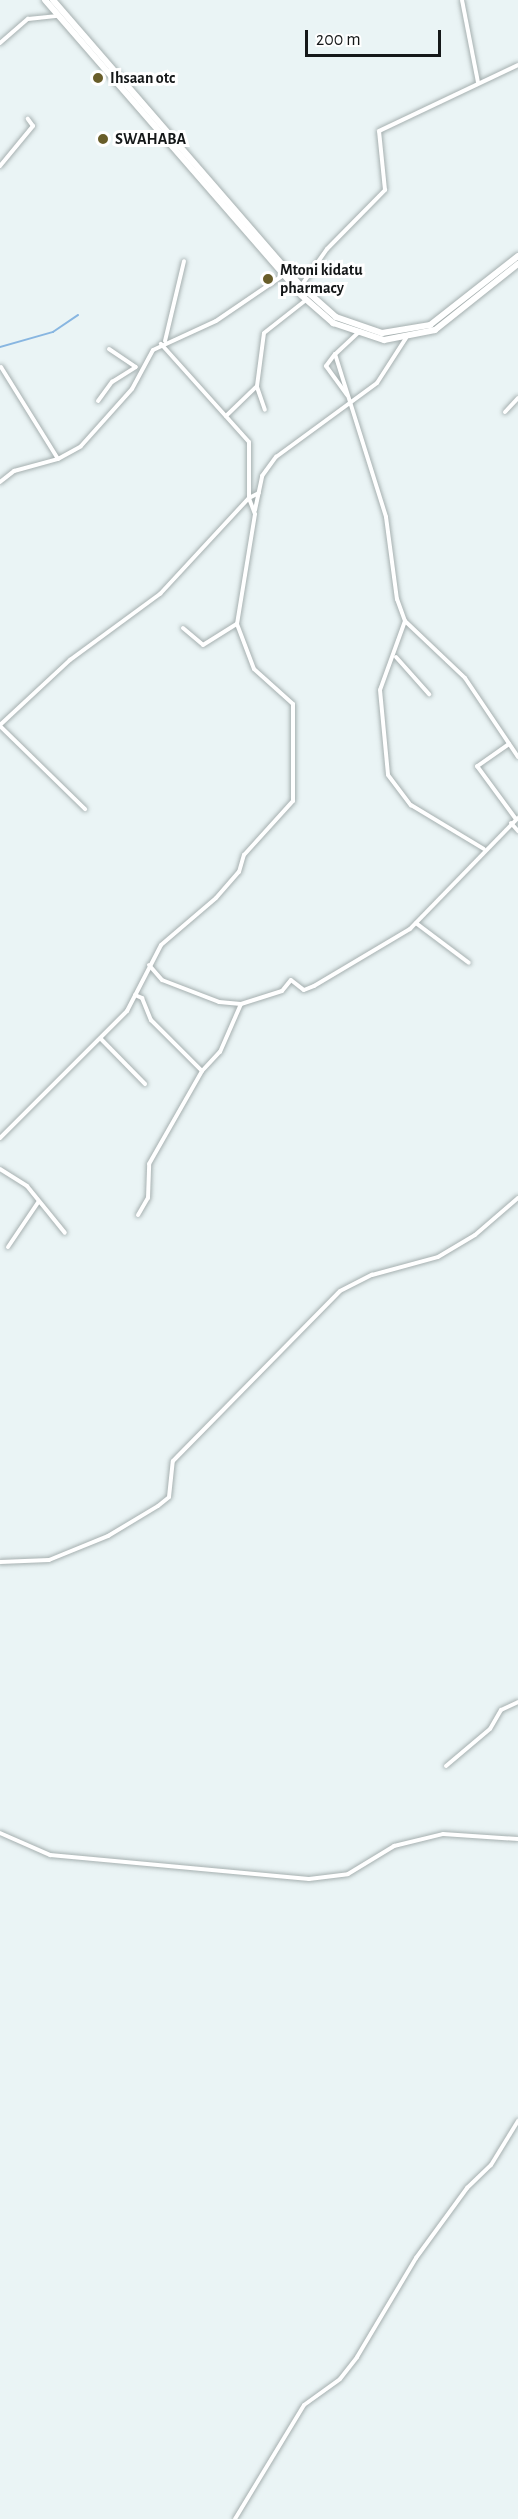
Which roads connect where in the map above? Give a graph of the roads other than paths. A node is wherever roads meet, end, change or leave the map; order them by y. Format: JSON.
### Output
{"nodes":[{"id":1,"x":45,"y":0,"type":"edge"},
{"id":2,"x":53,"y":0,"type":"edge"},
{"id":3,"x":462,"y":0,"type":"edge"},
{"id":4,"x":59,"y":16,"type":"junction"},
{"id":5,"x":0,"y":44,"type":"edge"},
{"id":6,"x":518,"y":65,"type":"edge"},
{"id":7,"x":478,"y":82,"type":"junction"},
{"id":8,"x":28,"y":119,"type":"dead end"},
{"id":9,"x":0,"y":166,"type":"edge"},
{"id":10,"x":518,"y":256,"type":"edge"},
{"id":11,"x":184,"y":261,"type":"dead end"},
{"id":12,"x":518,"y":264,"type":"edge"},
{"id":13,"x":286,"y":273,"type":"junction"},
{"id":14,"x":301,"y":286,"type":"junction"},
{"id":15,"x":306,"y":300,"type":"junction"},
{"id":16,"x":360,"y":331,"type":"junction"},
{"id":17,"x":406,"y":338,"type":"junction"},
{"id":18,"x":163,"y":343,"type":"junction"},
{"id":19,"x":109,"y":349,"type":"dead end"},
{"id":20,"x":335,"y":354,"type":"junction"},
{"id":21,"x":1,"y":367,"type":"edge"},
{"id":22,"x":137,"y":368,"type":"junction"},
{"id":23,"x":257,"y":386,"type":"junction"},
{"id":24,"x":347,"y":395,"type":"junction"},
{"id":25,"x":518,"y":398,"type":"edge"},
{"id":26,"x":351,"y":400,"type":"junction"},
{"id":27,"x":98,"y":401,"type":"dead end"},
{"id":28,"x":265,"y":411,"type":"dead end"},
{"id":29,"x":505,"y":412,"type":"dead end"},
{"id":30,"x":226,"y":416,"type":"junction"},
{"id":31,"x":58,"y":459,"type":"junction"},
{"id":32,"x":0,"y":482,"type":"edge"},
{"id":33,"x":259,"y":493,"type":"junction"},
{"id":34,"x":250,"y":501,"type":"junction"},
{"id":35,"x":258,"y":501,"type":"junction"},
{"id":36,"x":255,"y":511,"type":"junction"},
{"id":37,"x":405,"y":621,"type":"junction"},
{"id":38,"x":237,"y":624,"type":"junction"},
{"id":39,"x":183,"y":628,"type":"dead end"},
{"id":40,"x":396,"y":657,"type":"junction"},
{"id":41,"x":429,"y":694,"type":"dead end"},
{"id":42,"x":0,"y":725,"type":"edge"},
{"id":43,"x":509,"y":744,"type":"junction"},
{"id":44,"x":518,"y":757,"type":"edge"},
{"id":45,"x":85,"y":809,"type":"dead end"},
{"id":46,"x":517,"y":818,"type":"edge"},
{"id":47,"x":511,"y":823,"type":"junction"},
{"id":48,"x":518,"y":831,"type":"edge"},
{"id":49,"x":484,"y":849,"type":"junction"},
{"id":50,"x":416,"y":923,"type":"junction"},
{"id":51,"x":469,"y":963,"type":"dead end"},
{"id":52,"x":149,"y":965,"type":"junction"},
{"id":53,"x":135,"y":995,"type":"junction"},
{"id":54,"x":241,"y":1004,"type":"junction"},
{"id":55,"x":101,"y":1039,"type":"junction"},
{"id":56,"x":202,"y":1071,"type":"junction"},
{"id":57,"x":145,"y":1084,"type":"dead end"},
{"id":58,"x":0,"y":1138,"type":"edge"},
{"id":59,"x":0,"y":1169,"type":"edge"},
{"id":60,"x":518,"y":1198,"type":"edge"},
{"id":61,"x":39,"y":1201,"type":"junction"},
{"id":62,"x":138,"y":1215,"type":"dead end"},
{"id":63,"x":65,"y":1233,"type":"dead end"},
{"id":64,"x":8,"y":1247,"type":"dead end"},
{"id":65,"x":0,"y":1562,"type":"edge"},
{"id":66,"x":518,"y":1702,"type":"edge"},
{"id":67,"x":446,"y":1766,"type":"dead end"},
{"id":68,"x":0,"y":1833,"type":"edge"},
{"id":69,"x":518,"y":1839,"type":"edge"},
{"id":70,"x":518,"y":2121,"type":"edge"},
{"id":71,"x":235,"y":2519,"type":"edge"}],
"edges":[{"from":1,"to":4,"type":"main road"},
{"from":2,"to":13,"type":"main road"},
{"from":3,"to":7,"type":"street"},
{"from":4,"to":5,"type":"street"},
{"from":4,"to":13,"type":"main road"},
{"from":6,"to":7,"type":"street"},
{"from":7,"to":14,"type":"street"},
{"from":8,"to":9,"type":"street"},
{"from":10,"to":16,"type":"main road"},
{"from":11,"to":18,"type":"street"},
{"from":12,"to":17,"type":"main road"},
{"from":13,"to":14,"type":"main road"},
{"from":13,"to":15,"type":"main road"},
{"from":13,"to":18,"type":"street"},
{"from":14,"to":16,"type":"main road"},
{"from":15,"to":16,"type":"main road"},
{"from":15,"to":23,"type":"street"},
{"from":16,"to":17,"type":"main road"},
{"from":16,"to":20,"type":"street"},
{"from":17,"to":26,"type":"street"},
{"from":18,"to":22,"type":"street"},
{"from":18,"to":30,"type":"street"},
{"from":19,"to":22,"type":"street"},
{"from":20,"to":24,"type":"street"},
{"from":20,"to":24,"type":"street"},
{"from":21,"to":31,"type":"street"},
{"from":22,"to":27,"type":"street"},
{"from":22,"to":31,"type":"street"},
{"from":23,"to":28,"type":"street"},
{"from":23,"to":30,"type":"street"},
{"from":24,"to":26,"type":"street"},
{"from":25,"to":29,"type":"street"},
{"from":26,"to":33,"type":"street"},
{"from":26,"to":37,"type":"street"},
{"from":30,"to":34,"type":"street"},
{"from":31,"to":32,"type":"street"},
{"from":33,"to":34,"type":"street"},
{"from":33,"to":35,"type":"street"},
{"from":34,"to":35,"type":"street"},
{"from":34,"to":36,"type":"street"},
{"from":34,"to":42,"type":"street"},
{"from":35,"to":36,"type":"street"},
{"from":36,"to":38,"type":"street"},
{"from":37,"to":40,"type":"street"},
{"from":37,"to":43,"type":"street"},
{"from":38,"to":39,"type":"street"},
{"from":38,"to":52,"type":"street"},
{"from":40,"to":41,"type":"street"},
{"from":40,"to":49,"type":"street"},
{"from":42,"to":45,"type":"street"},
{"from":43,"to":44,"type":"street"},
{"from":43,"to":46,"type":"street"},
{"from":46,"to":47,"type":"street"},
{"from":47,"to":48,"type":"street"},
{"from":47,"to":49,"type":"street"},
{"from":49,"to":50,"type":"street"},
{"from":50,"to":51,"type":"street"},
{"from":50,"to":54,"type":"street"},
{"from":52,"to":53,"type":"street"},
{"from":52,"to":54,"type":"street"},
{"from":53,"to":55,"type":"street"},
{"from":53,"to":56,"type":"street"},
{"from":54,"to":56,"type":"street"},
{"from":55,"to":57,"type":"street"},
{"from":55,"to":58,"type":"street"},
{"from":56,"to":62,"type":"street"},
{"from":59,"to":61,"type":"street"},
{"from":60,"to":65,"type":"street"},
{"from":61,"to":63,"type":"street"},
{"from":61,"to":64,"type":"street"},
{"from":66,"to":67,"type":"street"},
{"from":68,"to":69,"type":"street"},
{"from":70,"to":71,"type":"street"}]}
